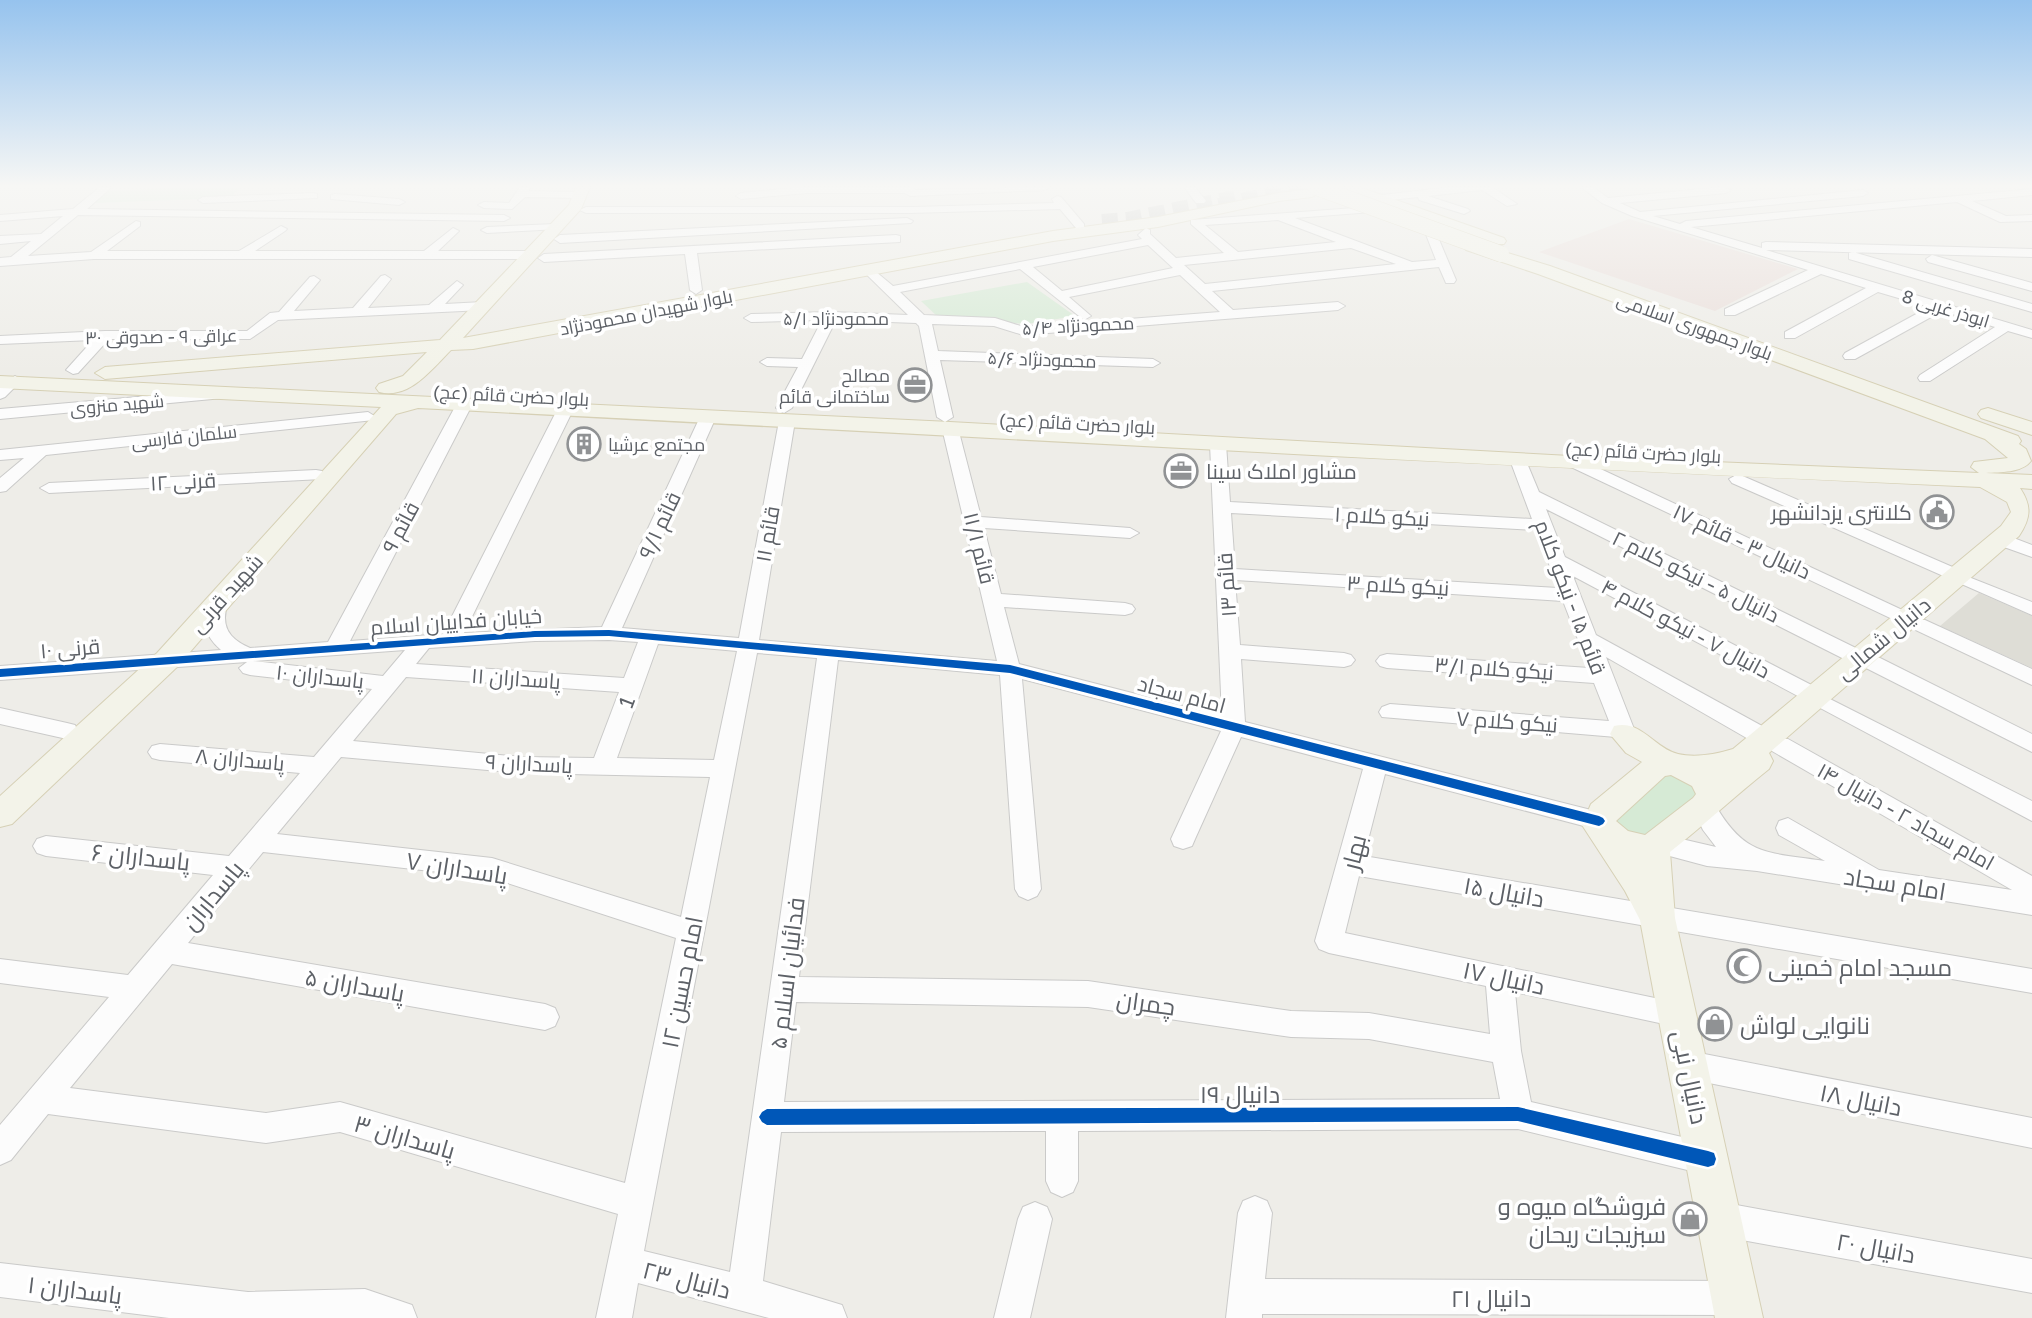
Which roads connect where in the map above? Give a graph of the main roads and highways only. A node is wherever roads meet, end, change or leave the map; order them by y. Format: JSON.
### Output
{"nodes":[{"id":1,"x":542,"y":249,"type":"edge"},
{"id":2,"x":954,"y":249,"type":"edge"},
{"id":3,"x":986,"y":249,"type":"edge"},
{"id":4,"x":1476,"y":249,"type":"edge"},
{"id":5,"x":1496,"y":249,"type":"edge"},
{"id":6,"x":1517,"y":249,"type":"edge"},
{"id":7,"x":1547,"y":267,"type":"junction"},
{"id":8,"x":489,"y":309,"type":"junction"},
{"id":9,"x":524,"y":326,"type":"junction"},
{"id":10,"x":460,"y":340,"type":"junction"},
{"id":11,"x":236,"y":362,"type":"junction"},
{"id":12,"x":207,"y":380,"type":"junction"},
{"id":13,"x":6,"y":381,"type":"edge"},
{"id":14,"x":101,"y":387,"type":"junction"},
{"id":15,"x":421,"y":389,"type":"junction"},
{"id":16,"x":376,"y":405,"type":"junction"},
{"id":17,"x":785,"y":415,"type":"junction"},
{"id":18,"x":948,"y":423,"type":"junction"},
{"id":19,"x":2031,"y":433,"type":"edge"},
{"id":20,"x":1993,"y":435,"type":"junction"},
{"id":21,"x":1514,"y":453,"type":"junction"},
{"id":22,"x":1980,"y":480,"type":"junction"},
{"id":23,"x":2032,"y":482,"type":"edge"},
{"id":24,"x":2032,"y":488,"type":"edge"},
{"id":25,"x":2032,"y":495,"type":"edge"},
{"id":26,"x":2025,"y":532,"type":"edge"},
{"id":27,"x":155,"y":661,"type":"junction"},
{"id":28,"x":1772,"y":741,"type":"junction"},
{"id":29,"x":1677,"y":764,"type":"junction"},
{"id":30,"x":1630,"y":789,"type":"junction"},
{"id":31,"x":0,"y":790,"type":"edge"},
{"id":32,"x":1708,"y":802,"type":"junction"},
{"id":33,"x":0,"y":815,"type":"edge"},
{"id":34,"x":1601,"y":827,"type":"junction"},
{"id":35,"x":1657,"y":845,"type":"junction"},
{"id":36,"x":1657,"y":918,"type":"junction"},
{"id":37,"x":1737,"y":1308,"type":"edge"}],
"edges":[{"from":1,"to":8,"type":"main road"},
{"from":2,"to":9,"type":"main road","name":"بلوار شهیدان محمودنژاد"},
{"from":3,"to":10,"type":"main road","name":"بلوار شهیدان محمودنژاد"},
{"from":4,"to":7,"type":"main road","name":"بلوار جمهوری اسلامی"},
{"from":5,"to":7,"type":"main road","bridge":true},
{"from":6,"to":7,"type":"main road","name":"بلوار جمهوری اسلامی"},
{"from":7,"to":19,"type":"main road","name":"بلوار جمهوری اسلامی"},
{"from":7,"to":20,"type":"main road","name":"بلوار جمهوری اسلامی"},
{"from":8,"to":9,"type":"main road"},
{"from":8,"to":10,"type":"main road"},
{"from":9,"to":10,"type":"main road","name":"بلوار شهیدان محمودنژاد"},
{"from":10,"to":11,"type":"main road","name":"بلوار شهیدان محمودنژاد"},
{"from":10,"to":13,"type":"main road","name":"بلوار شهیدان محمودنژاد"},
{"from":10,"to":15,"type":"main road"},
{"from":11,"to":12,"type":"main road"},
{"from":11,"to":13,"type":"main road","name":"بلوار شهیدان محمودنژاد"},
{"from":12,"to":14,"type":"main road"},
{"from":12,"to":16,"type":"main road"},
{"from":13,"to":14,"type":"main road"},
{"from":14,"to":16,"type":"main road"},
{"from":15,"to":16,"type":"main road"},
{"from":15,"to":17,"type":"main road","name":"بلوار حضرت قائم (عج)"},
{"from":15,"to":17,"type":"main road","name":"بلوار حضرت قائم (عج)"},
{"from":16,"to":27,"type":"main road","name":"شهید قرنی"},
{"from":16,"to":27,"type":"main road","name":"شهید قرنی"},
{"from":17,"to":18,"type":"main road","name":"بلوار حضرت قائم (عج)"},
{"from":18,"to":21,"type":"main road","name":"بلوار حضرت قائم (عج)"},
{"from":18,"to":21,"type":"main road","name":"بلوار حضرت قائم (عج)"},
{"from":19,"to":20,"type":"main road","name":"بلوار جمهوری اسلامی"},
{"from":20,"to":21,"type":"main road","name":"بلوار حضرت قائم (عج)"},
{"from":21,"to":22,"type":"main road","name":"بلوار حضرت قائم (عج)"},
{"from":22,"to":23,"type":"main road","name":"بلوار حضرت قائم (عج)"},
{"from":22,"to":26,"type":"main road","name":"دانیال شمالی"},
{"from":24,"to":25,"type":"main road"},
{"from":26,"to":28,"type":"main road","name":"دانیال شمالی"},
{"from":27,"to":31,"type":"main road","name":"شهید قرنی"},
{"from":27,"to":33,"type":"main road","name":"شهید قرنی"},
{"from":28,"to":29,"type":"main road","name":"دانیال شمالی"},
{"from":28,"to":32,"type":"main road","name":"دانیال شمالی"},
{"from":29,"to":30,"type":"main road"},
{"from":29,"to":30,"type":"main road"},
{"from":29,"to":32,"type":"main road"},
{"from":30,"to":34,"type":"main road"},
{"from":32,"to":35,"type":"main road","name":"دانیال شمالی"},
{"from":34,"to":35,"type":"main road"},
{"from":34,"to":36,"type":"main road","name":"دانیال نبی"},
{"from":35,"to":36,"type":"main road","name":"دانیال نبی"},
{"from":36,"to":37,"type":"main road","name":"دانیال نبی"}]}
